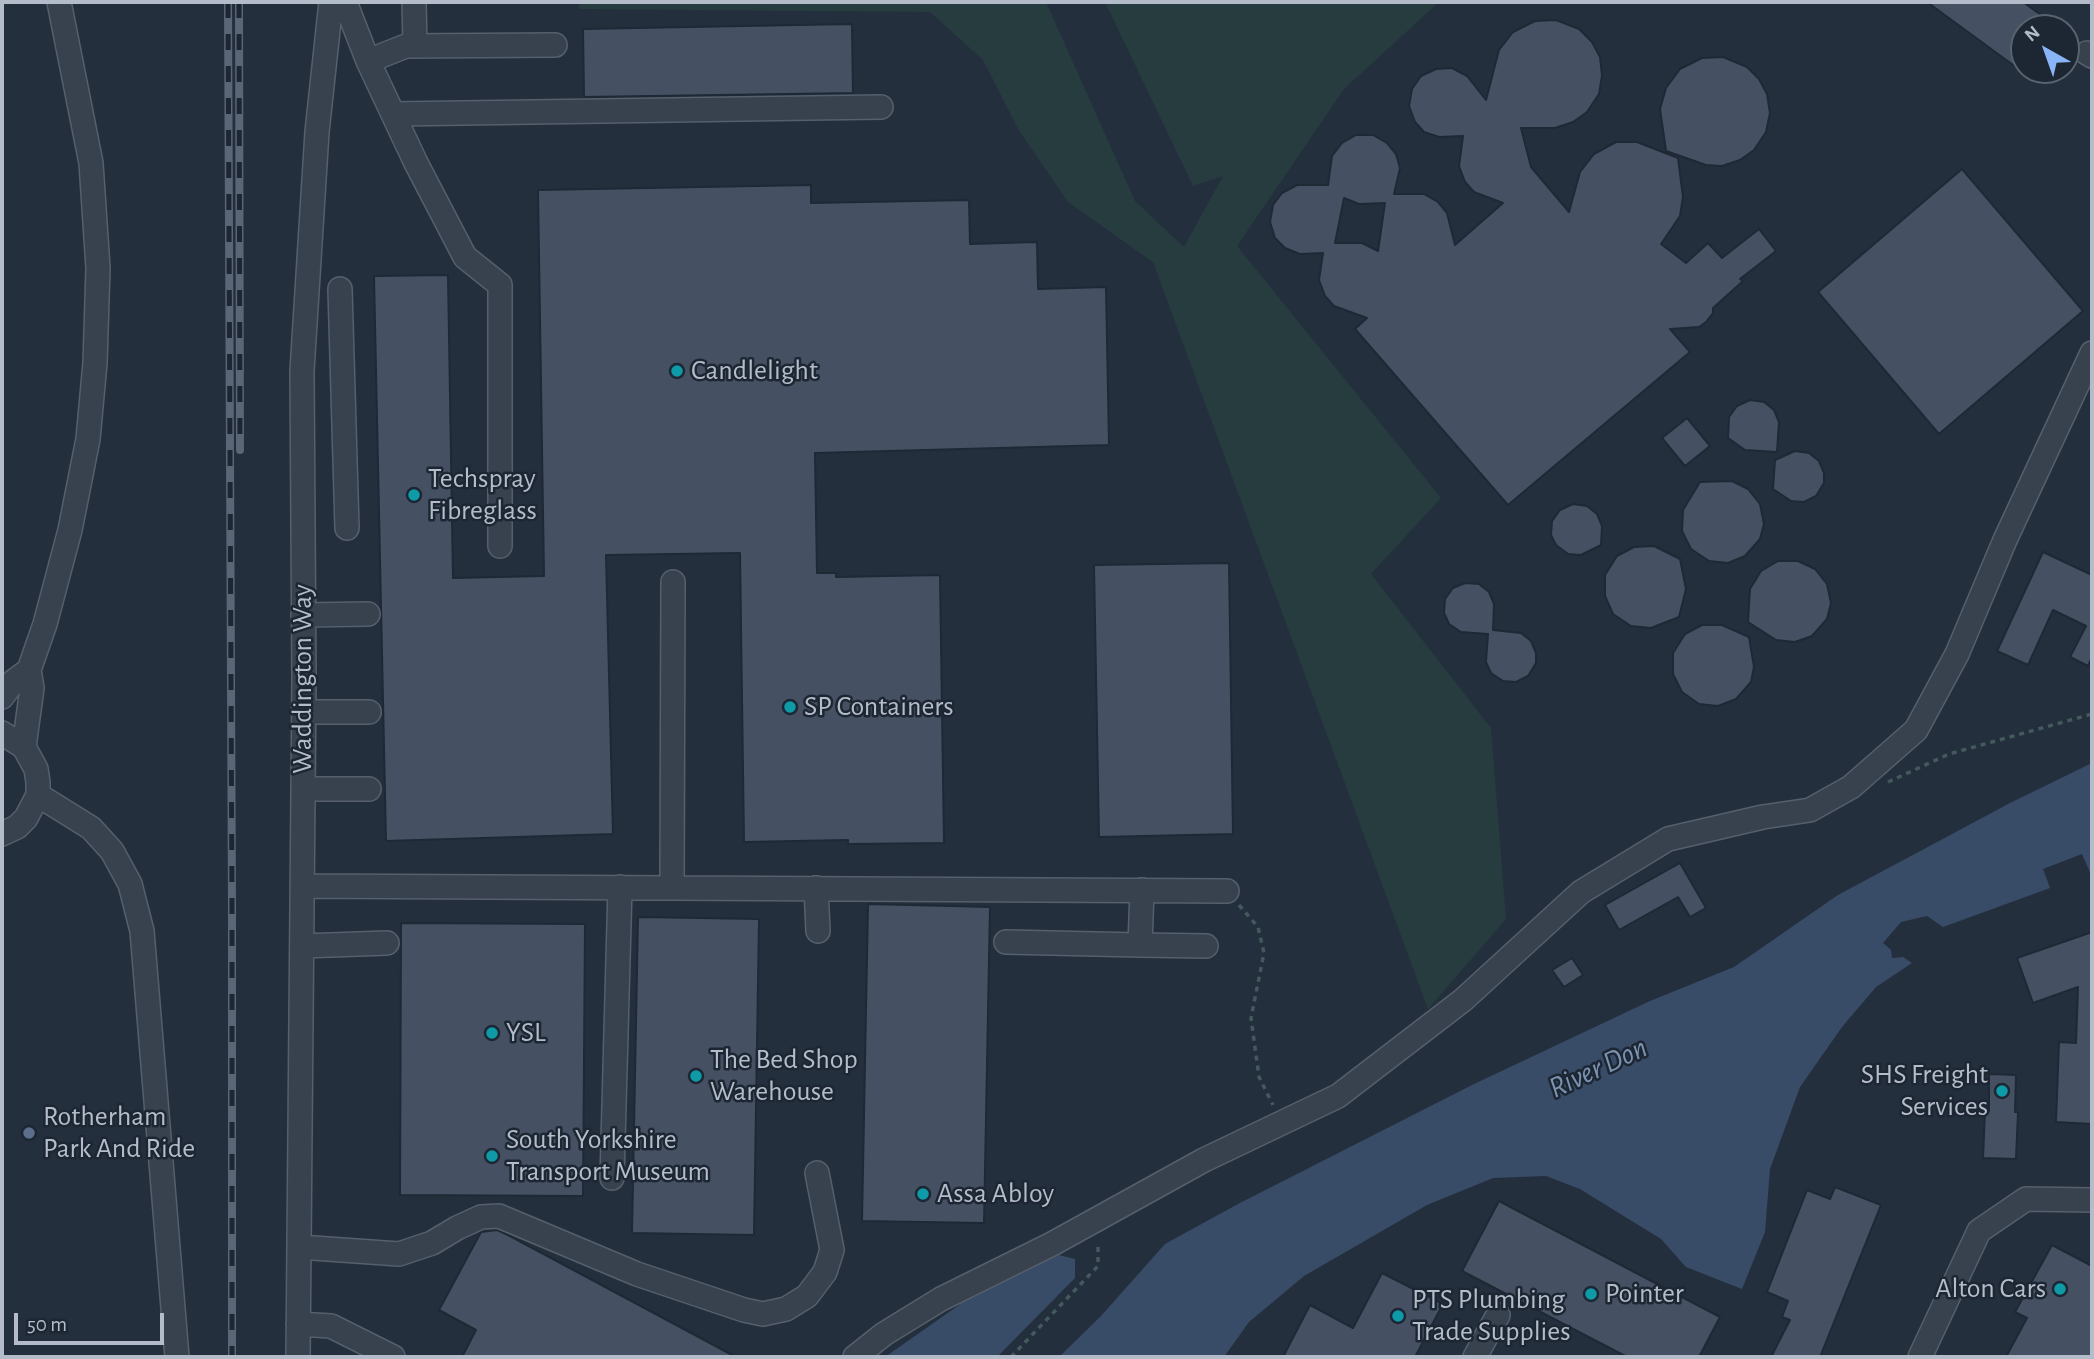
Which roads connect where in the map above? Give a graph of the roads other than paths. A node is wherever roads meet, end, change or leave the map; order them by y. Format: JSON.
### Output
{"nodes":[{"id":1,"x":59,"y":2,"type":"edge"},
{"id":2,"x":331,"y":2,"type":"edge"},
{"id":3,"x":345,"y":2,"type":"edge"},
{"id":4,"x":414,"y":2,"type":"edge"},
{"id":5,"x":555,"y":45,"type":"dead end"},
{"id":6,"x":415,"y":46,"type":"junction"},
{"id":7,"x":368,"y":61,"type":"junction"},
{"id":8,"x":881,"y":107,"type":"dead end"},
{"id":9,"x":393,"y":114,"type":"junction"},
{"id":10,"x":340,"y":289,"type":"dead end"},
{"id":11,"x":305,"y":318,"type":"junction"},
{"id":12,"x":341,"y":320,"type":"junction"},
{"id":13,"x":2092,"y":353,"type":"edge"},
{"id":14,"x":347,"y":528,"type":"dead end"},
{"id":15,"x":500,"y":546,"type":"dead end"},
{"id":16,"x":673,"y":582,"type":"dead end"},
{"id":17,"x":368,"y":614,"type":"dead end"},
{"id":18,"x":303,"y":615,"type":"junction"},
{"id":19,"x":29,"y":670,"type":"junction"},
{"id":20,"x":2,"y":697,"type":"edge"},
{"id":21,"x":303,"y":712,"type":"junction"},
{"id":22,"x":369,"y":712,"type":"dead end"},
{"id":23,"x":2,"y":733,"type":"edge"},
{"id":24,"x":24,"y":747,"type":"junction"},
{"id":25,"x":303,"y":789,"type":"junction"},
{"id":26,"x":369,"y":789,"type":"dead end"},
{"id":27,"x":38,"y":795,"type":"junction"},
{"id":28,"x":2,"y":835,"type":"edge"},
{"id":29,"x":302,"y":886,"type":"junction"},
{"id":30,"x":620,"y":887,"type":"junction"},
{"id":31,"x":672,"y":887,"type":"junction"},
{"id":32,"x":816,"y":888,"type":"junction"},
{"id":33,"x":1142,"y":890,"type":"junction"},
{"id":34,"x":1227,"y":891,"type":"road end"},
{"id":35,"x":818,"y":931,"type":"dead end"},
{"id":36,"x":1006,"y":942,"type":"dead end"},
{"id":37,"x":387,"y":943,"type":"dead end"},
{"id":38,"x":1140,"y":945,"type":"junction"},
{"id":39,"x":302,"y":946,"type":"junction"},
{"id":40,"x":1206,"y":946,"type":"dead end"},
{"id":41,"x":817,"y":1173,"type":"dead end"},
{"id":42,"x":612,"y":1178,"type":"dead end"},
{"id":43,"x":2092,"y":1200,"type":"edge"},
{"id":44,"x":299,"y":1247,"type":"junction"},
{"id":45,"x":1498,"y":1315,"type":"dead end"},
{"id":46,"x":299,"y":1324,"type":"junction"},
{"id":47,"x":301,"y":1356,"type":"edge"},
{"id":48,"x":177,"y":1357,"type":"edge"},
{"id":49,"x":393,"y":1357,"type":"edge"},
{"id":50,"x":855,"y":1357,"type":"edge"},
{"id":51,"x":1475,"y":1357,"type":"edge"},
{"id":52,"x":1920,"y":1357,"type":"edge"}],
"edges":[{"from":1,"to":19,"type":"street"},
{"from":2,"to":11,"type":"street","name":"Waddington Way"},
{"from":3,"to":7,"type":"street"},
{"from":4,"to":6,"type":"street"},
{"from":5,"to":6,"type":"street"},
{"from":6,"to":7,"type":"street"},
{"from":7,"to":9,"type":"street"},
{"from":8,"to":9,"type":"street"},
{"from":9,"to":15,"type":"street"},
{"from":10,"to":12,"type":"street"},
{"from":11,"to":12,"type":"street"},
{"from":11,"to":18,"type":"street","name":"Waddington Way"},
{"from":12,"to":14,"type":"street"},
{"from":13,"to":50,"type":"street"},
{"from":16,"to":31,"type":"street"},
{"from":17,"to":18,"type":"street"},
{"from":18,"to":21,"type":"street","name":"Waddington Way"},
{"from":19,"to":20,"type":"street"},
{"from":19,"to":24,"type":"street"},
{"from":21,"to":22,"type":"street"},
{"from":21,"to":25,"type":"street","name":"Waddington Way"},
{"from":23,"to":24,"type":"street"},
{"from":24,"to":27,"type":"street"},
{"from":25,"to":26,"type":"street"},
{"from":25,"to":29,"type":"street","name":"Waddington Way"},
{"from":27,"to":28,"type":"street"},
{"from":27,"to":48,"type":"street"},
{"from":29,"to":30,"type":"street"},
{"from":29,"to":39,"type":"street","name":"Waddington Way"},
{"from":30,"to":31,"type":"street"},
{"from":30,"to":42,"type":"street"},
{"from":31,"to":32,"type":"street"},
{"from":32,"to":33,"type":"street"},
{"from":32,"to":35,"type":"street"},
{"from":33,"to":34,"type":"street"},
{"from":33,"to":38,"type":"street"},
{"from":36,"to":38,"type":"street"},
{"from":37,"to":39,"type":"street"},
{"from":38,"to":40,"type":"street"},
{"from":39,"to":44,"type":"street","name":"Waddington Way"},
{"from":41,"to":44,"type":"street"},
{"from":43,"to":52,"type":"street"},
{"from":44,"to":46,"type":"street","name":"Waddington Way"},
{"from":45,"to":51,"type":"street"},
{"from":46,"to":47,"type":"street","name":"Waddington Way"},
{"from":46,"to":49,"type":"street"}]}
